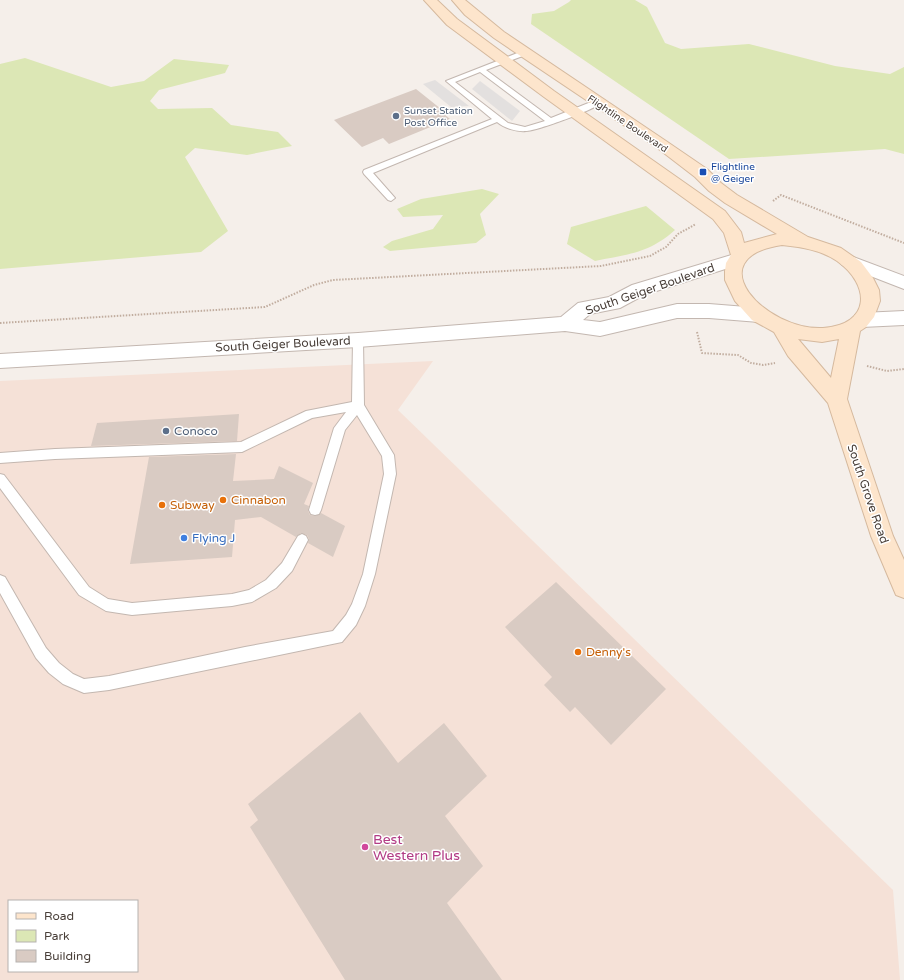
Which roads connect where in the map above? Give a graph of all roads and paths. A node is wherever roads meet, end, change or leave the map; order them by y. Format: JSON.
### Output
{"nodes":[{"id":1,"x":430,"y":0,"type":"edge"},
{"id":2,"x":458,"y":0,"type":"edge"},
{"id":3,"x":525,"y":52,"type":"junction"},
{"id":4,"x":504,"y":60,"type":"junction"},
{"id":5,"x":480,"y":70,"type":"junction"},
{"id":6,"x":598,"y":102,"type":"junction"},
{"id":7,"x":575,"y":112,"type":"junction"},
{"id":8,"x":498,"y":119,"type":"junction"},
{"id":9,"x":551,"y":122,"type":"junction"},
{"id":10,"x":391,"y":198,"type":"dead end"},
{"id":11,"x":753,"y":213,"type":"junction"},
{"id":12,"x":724,"y":221,"type":"junction"},
{"id":13,"x":802,"y":241,"type":"junction"},
{"id":14,"x":904,"y":243,"type":"edge"},
{"id":15,"x":739,"y":257,"type":"junction"},
{"id":16,"x":848,"y":261,"type":"junction"},
{"id":17,"x":904,"y":283,"type":"edge"},
{"id":18,"x":759,"y":315,"type":"junction"},
{"id":19,"x":904,"y":318,"type":"edge"},
{"id":20,"x":0,"y":323,"type":"edge"},
{"id":21,"x":565,"y":324,"type":"junction"},
{"id":22,"x":856,"y":325,"type":"junction"},
{"id":23,"x":781,"y":327,"type":"junction"},
{"id":24,"x":358,"y":340,"type":"junction"},
{"id":25,"x":0,"y":361,"type":"edge"},
{"id":26,"x":837,"y":399,"type":"junction"},
{"id":27,"x":358,"y":406,"type":"junction"},
{"id":28,"x":0,"y":458,"type":"edge"},
{"id":29,"x":0,"y":479,"type":"edge"},
{"id":30,"x":315,"y":510,"type":"dead end"},
{"id":31,"x":302,"y":540,"type":"dead end"},
{"id":32,"x":0,"y":582,"type":"edge"},
{"id":33,"x":904,"y":587,"type":"edge"}],
"edges":[{"from":1,"to":4,"type":"main road","name":"Flightline Boulevard"},
{"from":2,"to":3,"type":"main road","name":"Flightline Boulevard"},
{"from":3,"to":4,"type":"lane"},
{"from":3,"to":6,"type":"main road","name":"Flightline Boulevard"},
{"from":4,"to":5,"type":"lane"},
{"from":4,"to":7,"type":"main road","name":"Flightline Boulevard"},
{"from":5,"to":8,"type":"lane"},
{"from":5,"to":9,"type":"lane"},
{"from":6,"to":7,"type":"lane"},
{"from":6,"to":11,"type":"main road","name":"Flightline Boulevard"},
{"from":7,"to":9,"type":"lane"},
{"from":7,"to":12,"type":"main road","name":"Flightline Boulevard"},
{"from":8,"to":9,"type":"lane"},
{"from":8,"to":10,"type":"lane"},
{"from":11,"to":13,"type":"main road","name":"Flightline Boulevard"},
{"from":11,"to":14,"type":"path"},
{"from":12,"to":15,"type":"main road","name":"Flightline Boulevard"},
{"from":12,"to":20,"type":"path"},
{"from":13,"to":15,"type":"main road"},
{"from":13,"to":16,"type":"main road"},
{"from":15,"to":18,"type":"main road"},
{"from":15,"to":21,"type":"street","name":"South Geiger Boulevard"},
{"from":16,"to":17,"type":"street"},
{"from":16,"to":22,"type":"main road"},
{"from":18,"to":21,"type":"street","name":"South Geiger Boulevard"},
{"from":18,"to":23,"type":"main road"},
{"from":19,"to":22,"type":"street"},
{"from":21,"to":24,"type":"street","name":"South Geiger Boulevard"},
{"from":22,"to":23,"type":"main road"},
{"from":22,"to":26,"type":"main road","name":"South Grove Road"},
{"from":23,"to":26,"type":"main road","name":"South Grove Road"},
{"from":24,"to":25,"type":"street","name":"South Geiger Boulevard"},
{"from":24,"to":27,"type":"lane"},
{"from":26,"to":33,"type":"main road","name":"South Grove Road"},
{"from":27,"to":28,"type":"lane"},
{"from":27,"to":30,"type":"lane"},
{"from":27,"to":32,"type":"lane"},
{"from":29,"to":31,"type":"lane"}]}
